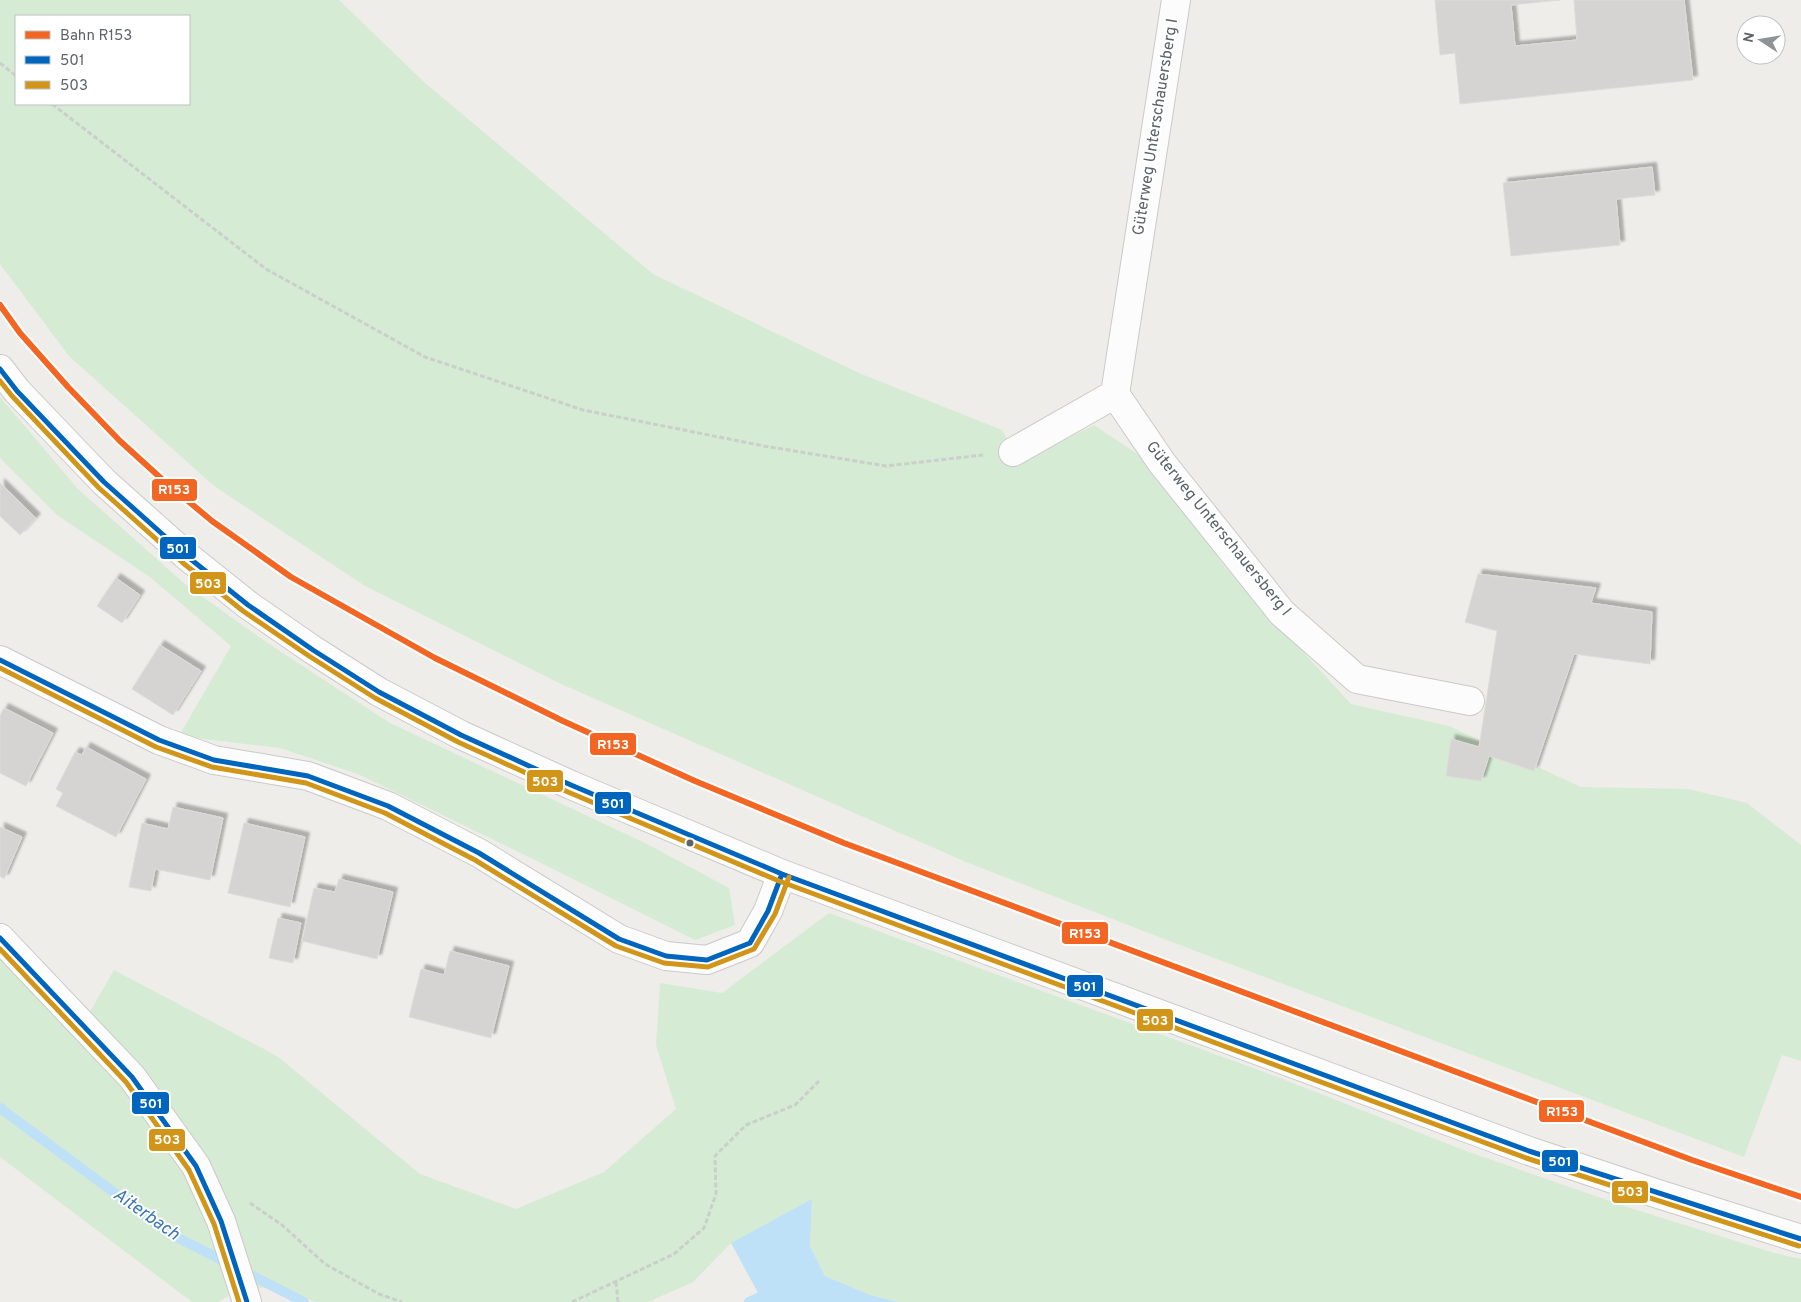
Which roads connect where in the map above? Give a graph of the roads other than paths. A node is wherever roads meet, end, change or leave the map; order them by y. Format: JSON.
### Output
{"nodes":[{"id":1,"x":1176,"y":0,"type":"edge"},
{"id":2,"x":0,"y":369,"type":"edge"},
{"id":3,"x":1116,"y":384,"type":"junction"},
{"id":4,"x":1013,"y":452,"type":"road end"},
{"id":5,"x":0,"y":660,"type":"edge"},
{"id":6,"x":1470,"y":701,"type":"dead end"},
{"id":7,"x":782,"y":874,"type":"junction"},
{"id":8,"x":0,"y":938,"type":"edge"},
{"id":9,"x":1801,"y":1239,"type":"edge"},
{"id":10,"x":248,"y":1302,"type":"edge"}],
"edges":[{"from":1,"to":3,"type":"street","name":"Güterweg Unterschauersberg I"},
{"from":2,"to":7,"type":"street"},
{"from":3,"to":4,"type":"street"},
{"from":3,"to":6,"type":"street","name":"Güterweg Unterschauersberg I"},
{"from":5,"to":7,"type":"street"},
{"from":7,"to":9,"type":"street"},
{"from":8,"to":10,"type":"street"}]}
